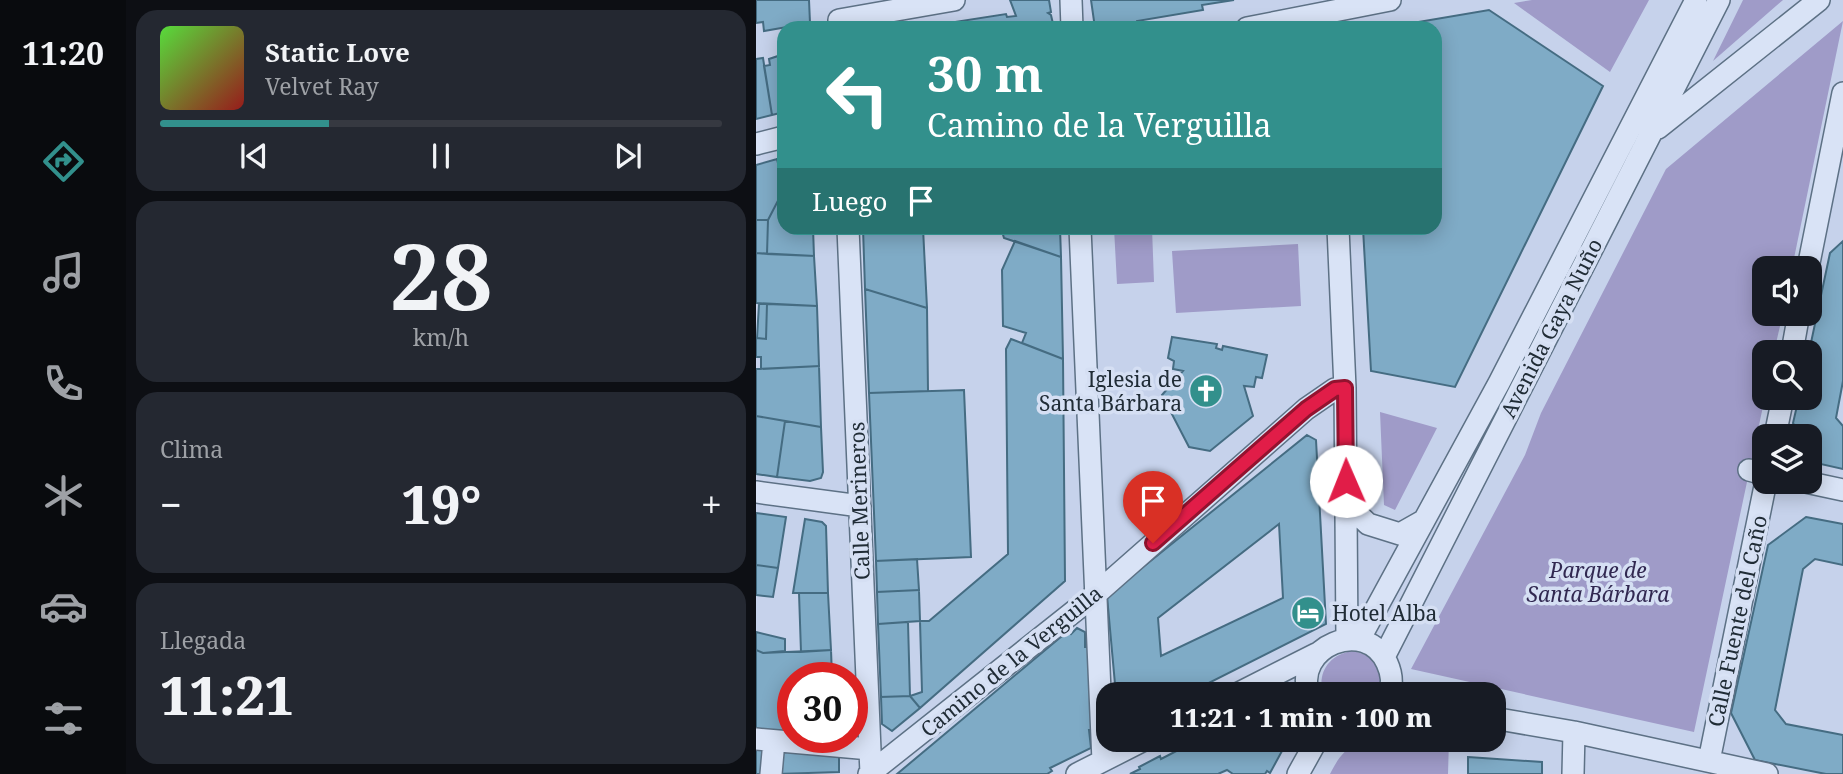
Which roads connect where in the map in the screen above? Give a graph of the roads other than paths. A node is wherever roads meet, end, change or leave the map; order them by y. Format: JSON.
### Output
{"nodes":[{"id":1,"x":954,"y":0,"type":"edge"},
{"id":2,"x":1071,"y":0,"type":"edge"},
{"id":3,"x":1390,"y":0,"type":"edge"},
{"id":4,"x":1696,"y":0,"type":"edge"},
{"id":5,"x":1718,"y":0,"type":"edge"},
{"id":6,"x":1819,"y":0,"type":"edge"},
{"id":7,"x":1323,"y":13,"type":"edge"},
{"id":8,"x":839,"y":16,"type":"edge"},
{"id":9,"x":1072,"y":21,"type":"edge"},
{"id":10,"x":1282,"y":21,"type":"edge"},
{"id":11,"x":1843,"y":93,"type":"edge"},
{"id":12,"x":1651,"y":133,"type":"junction"},
{"id":13,"x":777,"y":139,"type":"edge"},
{"id":14,"x":756,"y":144,"type":"edge"},
{"id":15,"x":1826,"y":185,"type":"edge"},
{"id":16,"x":848,"y":235,"type":"edge"},
{"id":17,"x":1080,"y":235,"type":"edge"},
{"id":18,"x":1338,"y":235,"type":"edge"},
{"id":19,"x":1811,"y":256,"type":"edge"},
{"id":20,"x":1345,"y":388,"type":"junction"},
{"id":21,"x":1822,"y":486,"type":"edge"},
{"id":22,"x":1843,"y":490,"type":"edge"},
{"id":23,"x":756,"y":492,"type":"edge"},
{"id":24,"x":1757,"y":494,"type":"edge"},
{"id":25,"x":1347,"y":504,"type":"junction"},
{"id":26,"x":860,"y":506,"type":"junction"},
{"id":27,"x":1424,"y":520,"type":"junction"},
{"id":28,"x":1096,"y":594,"type":"junction"},
{"id":29,"x":1353,"y":639,"type":"junction"},
{"id":30,"x":1316,"y":654,"type":"junction"},
{"id":31,"x":1384,"y":657,"type":"junction"},
{"id":32,"x":1261,"y":682,"type":"edge"},
{"id":33,"x":1307,"y":682,"type":"edge"},
{"id":34,"x":1392,"y":682,"type":"edge"},
{"id":35,"x":1506,"y":720,"type":"edge"},
{"id":36,"x":1574,"y":732,"type":"junction"},
{"id":37,"x":765,"y":740,"type":"edge"},
{"id":38,"x":870,"y":749,"type":"junction"},
{"id":39,"x":1121,"y":752,"type":"edge"},
{"id":40,"x":1310,"y":752,"type":"edge"},
{"id":41,"x":1103,"y":761,"type":"junction"},
{"id":42,"x":1709,"y":761,"type":"junction"},
{"id":43,"x":771,"y":774,"type":"edge"},
{"id":44,"x":870,"y":774,"type":"edge"},
{"id":45,"x":1077,"y":774,"type":"edge"},
{"id":46,"x":1298,"y":774,"type":"edge"},
{"id":47,"x":1573,"y":774,"type":"edge"},
{"id":48,"x":1767,"y":774,"type":"edge"}],
"edges":[{"from":1,"to":8,"type":"street"},
{"from":2,"to":9,"type":"street"},
{"from":3,"to":7,"type":"street"},
{"from":4,"to":27,"type":"street","name":"Avenida Gaya Nuño"},
{"from":5,"to":12,"type":"street","name":"Avenida Gaya Nuño"},
{"from":6,"to":12,"type":"street"},
{"from":7,"to":10,"type":"street"},
{"from":11,"to":15,"type":"street"},
{"from":12,"to":31,"type":"street","name":"Avenida Gaya Nuño"},
{"from":13,"to":14,"type":"street"},
{"from":15,"to":19,"type":"street"},
{"from":16,"to":26,"type":"street","name":"Calle Merineros"},
{"from":17,"to":28,"type":"street"},
{"from":18,"to":20,"type":"street"},
{"from":20,"to":25,"type":"street"},
{"from":20,"to":28,"type":"street","name":"Camino de la Verguilla"},
{"from":21,"to":22,"type":"street"},
{"from":23,"to":26,"type":"street"},
{"from":24,"to":42,"type":"street","name":"Calle Fuente del Caño"},
{"from":25,"to":27,"type":"street"},
{"from":25,"to":29,"type":"street"},
{"from":26,"to":38,"type":"street","name":"Calle Merineros"},
{"from":27,"to":29,"type":"street","name":"Avenida Gaya Nuño"},
{"from":28,"to":41,"type":"street"},
{"from":28,"to":44,"type":"street","name":"Camino de la Verguilla"},
{"from":29,"to":30,"type":"street"},
{"from":29,"to":31,"type":"street"},
{"from":30,"to":32,"type":"street"},
{"from":30,"to":33,"type":"street"},
{"from":31,"to":34,"type":"street"},
{"from":35,"to":36,"type":"street"},
{"from":36,"to":42,"type":"street"},
{"from":36,"to":47,"type":"street"},
{"from":37,"to":38,"type":"street"},
{"from":37,"to":43,"type":"street"},
{"from":38,"to":44,"type":"street","name":"Calle Merineros"},
{"from":39,"to":41,"type":"street"},
{"from":40,"to":46,"type":"street"},
{"from":41,"to":45,"type":"street"},
{"from":42,"to":48,"type":"street"}]}
